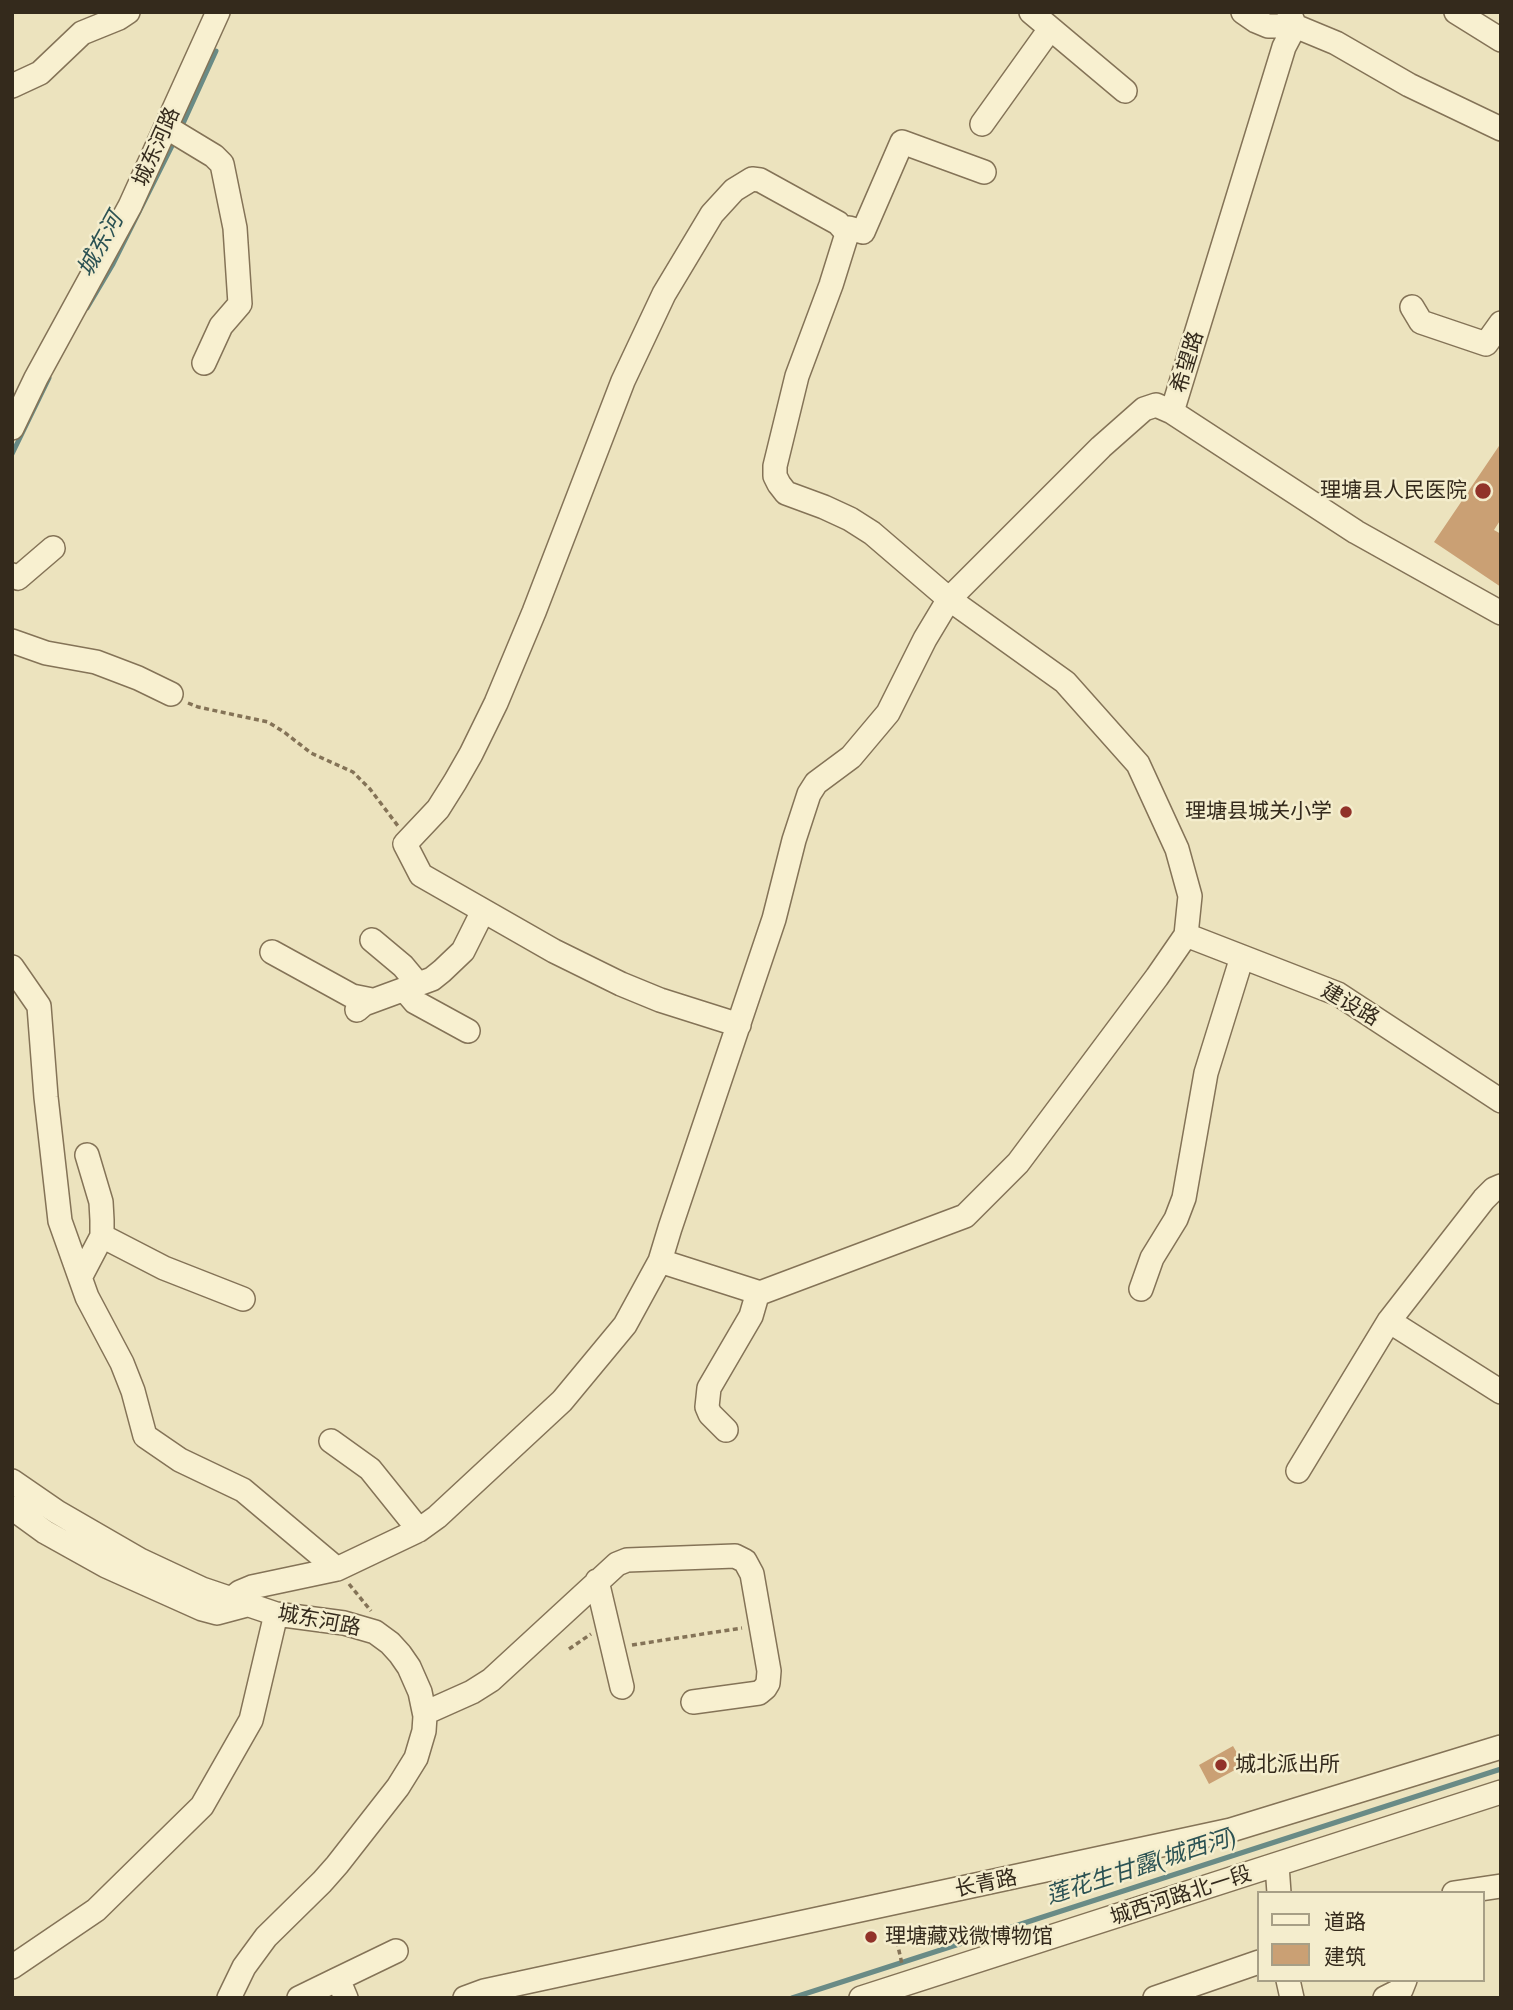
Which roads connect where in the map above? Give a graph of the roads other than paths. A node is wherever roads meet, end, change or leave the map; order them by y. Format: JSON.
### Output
{"nodes":[{"id":1,"x":128,"y":12,"type":"edge"},
{"id":2,"x":218,"y":12,"type":"edge"},
{"id":3,"x":1031,"y":12,"type":"edge"},
{"id":4,"x":1243,"y":12,"type":"edge"},
{"id":5,"x":1456,"y":12,"type":"edge"},
{"id":6,"x":1292,"y":19,"type":"edge"},
{"id":7,"x":1050,"y":29,"type":"junction"},
{"id":8,"x":1501,"y":40,"type":"edge"},
{"id":9,"x":12,"y":86,"type":"edge"},
{"id":10,"x":1125,"y":91,"type":"dead end"},
{"id":11,"x":982,"y":124,"type":"dead end"},
{"id":12,"x":166,"y":127,"type":"junction"},
{"id":13,"x":1501,"y":129,"type":"edge"},
{"id":14,"x":985,"y":172,"type":"dead end"},
{"id":15,"x":845,"y":231,"type":"junction"},
{"id":16,"x":1412,"y":306,"type":"dead end"},
{"id":17,"x":1501,"y":323,"type":"edge"},
{"id":18,"x":204,"y":363,"type":"dead end"},
{"id":19,"x":1172,"y":412,"type":"junction"},
{"id":20,"x":12,"y":428,"type":"edge"},
{"id":21,"x":53,"y":548,"type":"dead end"},
{"id":22,"x":12,"y":575,"type":"edge"},
{"id":23,"x":949,"y":599,"type":"junction"},
{"id":24,"x":1501,"y":613,"type":"edge"},
{"id":25,"x":12,"y":640,"type":"edge"},
{"id":26,"x":171,"y":694,"type":"road end"},
{"id":27,"x":483,"y":911,"type":"junction"},
{"id":28,"x":1186,"y":936,"type":"junction"},
{"id":29,"x":372,"y":940,"type":"dead end"},
{"id":30,"x":272,"y":952,"type":"dead end"},
{"id":31,"x":1242,"y":957,"type":"junction"},
{"id":32,"x":12,"y":967,"type":"edge"},
{"id":33,"x":411,"y":987,"type":"junction"},
{"id":34,"x":739,"y":1025,"type":"junction"},
{"id":35,"x":468,"y":1031,"type":"dead end"},
{"id":36,"x":1501,"y":1101,"type":"edge"},
{"id":37,"x":87,"y":1155,"type":"dead end"},
{"id":38,"x":1501,"y":1186,"type":"edge"},
{"id":39,"x":102,"y":1236,"type":"junction"},
{"id":40,"x":660,"y":1261,"type":"junction"},
{"id":41,"x":81,"y":1276,"type":"junction"},
{"id":42,"x":1142,"y":1289,"type":"dead end"},
{"id":43,"x":758,"y":1292,"type":"junction"},
{"id":44,"x":243,"y":1299,"type":"dead end"},
{"id":45,"x":1389,"y":1321,"type":"junction"},
{"id":46,"x":1501,"y":1392,"type":"edge"},
{"id":47,"x":726,"y":1430,"type":"dead end"},
{"id":48,"x":331,"y":1441,"type":"dead end"},
{"id":49,"x":1298,"y":1471,"type":"dead end"},
{"id":50,"x":12,"y":1480,"type":"edge"},
{"id":51,"x":12,"y":1508,"type":"edge"},
{"id":52,"x":419,"y":1530,"type":"junction"},
{"id":53,"x":337,"y":1569,"type":"junction"},
{"id":54,"x":597,"y":1581,"type":"junction"},
{"id":55,"x":239,"y":1602,"type":"junction"},
{"id":56,"x":276,"y":1614,"type":"junction"},
{"id":57,"x":622,"y":1687,"type":"dead end"},
{"id":58,"x":694,"y":1702,"type":"dead end"},
{"id":59,"x":425,"y":1713,"type":"junction"},
{"id":60,"x":1501,"y":1747,"type":"edge"},
{"id":61,"x":1501,"y":1793,"type":"edge"},
{"id":62,"x":1277,"y":1865,"type":"junction"},
{"id":63,"x":1501,"y":1886,"type":"edge"},
{"id":64,"x":1279,"y":1891,"type":"edge"},
{"id":65,"x":1467,"y":1891,"type":"edge"},
{"id":66,"x":396,"y":1951,"type":"dead end"},
{"id":67,"x":1258,"y":1962,"type":"edge"},
{"id":68,"x":12,"y":1967,"type":"edge"},
{"id":69,"x":1404,"y":1982,"type":"edge"},
{"id":70,"x":342,"y":1989,"type":"edge"},
{"id":71,"x":229,"y":1998,"type":"edge"},
{"id":72,"x":299,"y":1998,"type":"edge"},
{"id":73,"x":465,"y":1998,"type":"edge"},
{"id":74,"x":860,"y":1998,"type":"edge"},
{"id":75,"x":1154,"y":1998,"type":"edge"},
{"id":76,"x":1385,"y":1998,"type":"edge"}],
"edges":[{"from":1,"to":9,"type":"street"},
{"from":2,"to":12,"type":"street","name":"城东河路"},
{"from":3,"to":7,"type":"street"},
{"from":4,"to":6,"type":"street"},
{"from":5,"to":8,"type":"street"},
{"from":6,"to":13,"type":"street"},
{"from":6,"to":19,"type":"street","name":"希望路"},
{"from":7,"to":10,"type":"street"},
{"from":7,"to":11,"type":"street"},
{"from":12,"to":18,"type":"street"},
{"from":12,"to":20,"type":"street","name":"城东河路"},
{"from":14,"to":15,"type":"street"},
{"from":15,"to":23,"type":"street"},
{"from":15,"to":27,"type":"street"},
{"from":16,"to":17,"type":"street"},
{"from":19,"to":23,"type":"street"},
{"from":19,"to":24,"type":"street","name":"希望路"},
{"from":21,"to":22,"type":"street"},
{"from":23,"to":28,"type":"street"},
{"from":23,"to":34,"type":"street"},
{"from":25,"to":26,"type":"street"},
{"from":27,"to":33,"type":"street"},
{"from":27,"to":34,"type":"street"},
{"from":28,"to":31,"type":"street","name":"建设路"},
{"from":28,"to":43,"type":"street"},
{"from":29,"to":33,"type":"street"},
{"from":30,"to":33,"type":"street"},
{"from":31,"to":36,"type":"street","name":"建设路"},
{"from":31,"to":42,"type":"street"},
{"from":32,"to":41,"type":"street"},
{"from":33,"to":35,"type":"street"},
{"from":34,"to":40,"type":"street"},
{"from":37,"to":39,"type":"street"},
{"from":38,"to":45,"type":"street"},
{"from":39,"to":41,"type":"street"},
{"from":39,"to":44,"type":"street"},
{"from":40,"to":43,"type":"street"},
{"from":40,"to":52,"type":"street"},
{"from":41,"to":53,"type":"street"},
{"from":43,"to":47,"type":"street"},
{"from":45,"to":46,"type":"street"},
{"from":45,"to":49,"type":"street"},
{"from":48,"to":52,"type":"street"},
{"from":50,"to":55,"type":"street","name":"城东河路"},
{"from":51,"to":55,"type":"street"},
{"from":52,"to":53,"type":"street"},
{"from":53,"to":55,"type":"street"},
{"from":54,"to":57,"type":"street"},
{"from":54,"to":58,"type":"street"},
{"from":54,"to":59,"type":"street"},
{"from":55,"to":56,"type":"street","name":"城东河路"},
{"from":56,"to":59,"type":"street","name":"城东河路"},
{"from":56,"to":68,"type":"street"},
{"from":59,"to":71,"type":"street","name":"城东河路"},
{"from":60,"to":73,"type":"street","name":"长青路"},
{"from":61,"to":62,"type":"street","name":"城西河路北一段"},
{"from":62,"to":64,"type":"street"},
{"from":62,"to":74,"type":"street","name":"城西河路北一段"},
{"from":63,"to":65,"type":"street"},
{"from":66,"to":70,"type":"street"},
{"from":67,"to":75,"type":"street"},
{"from":69,"to":76,"type":"street"},
{"from":70,"to":72,"type":"street"}]}
